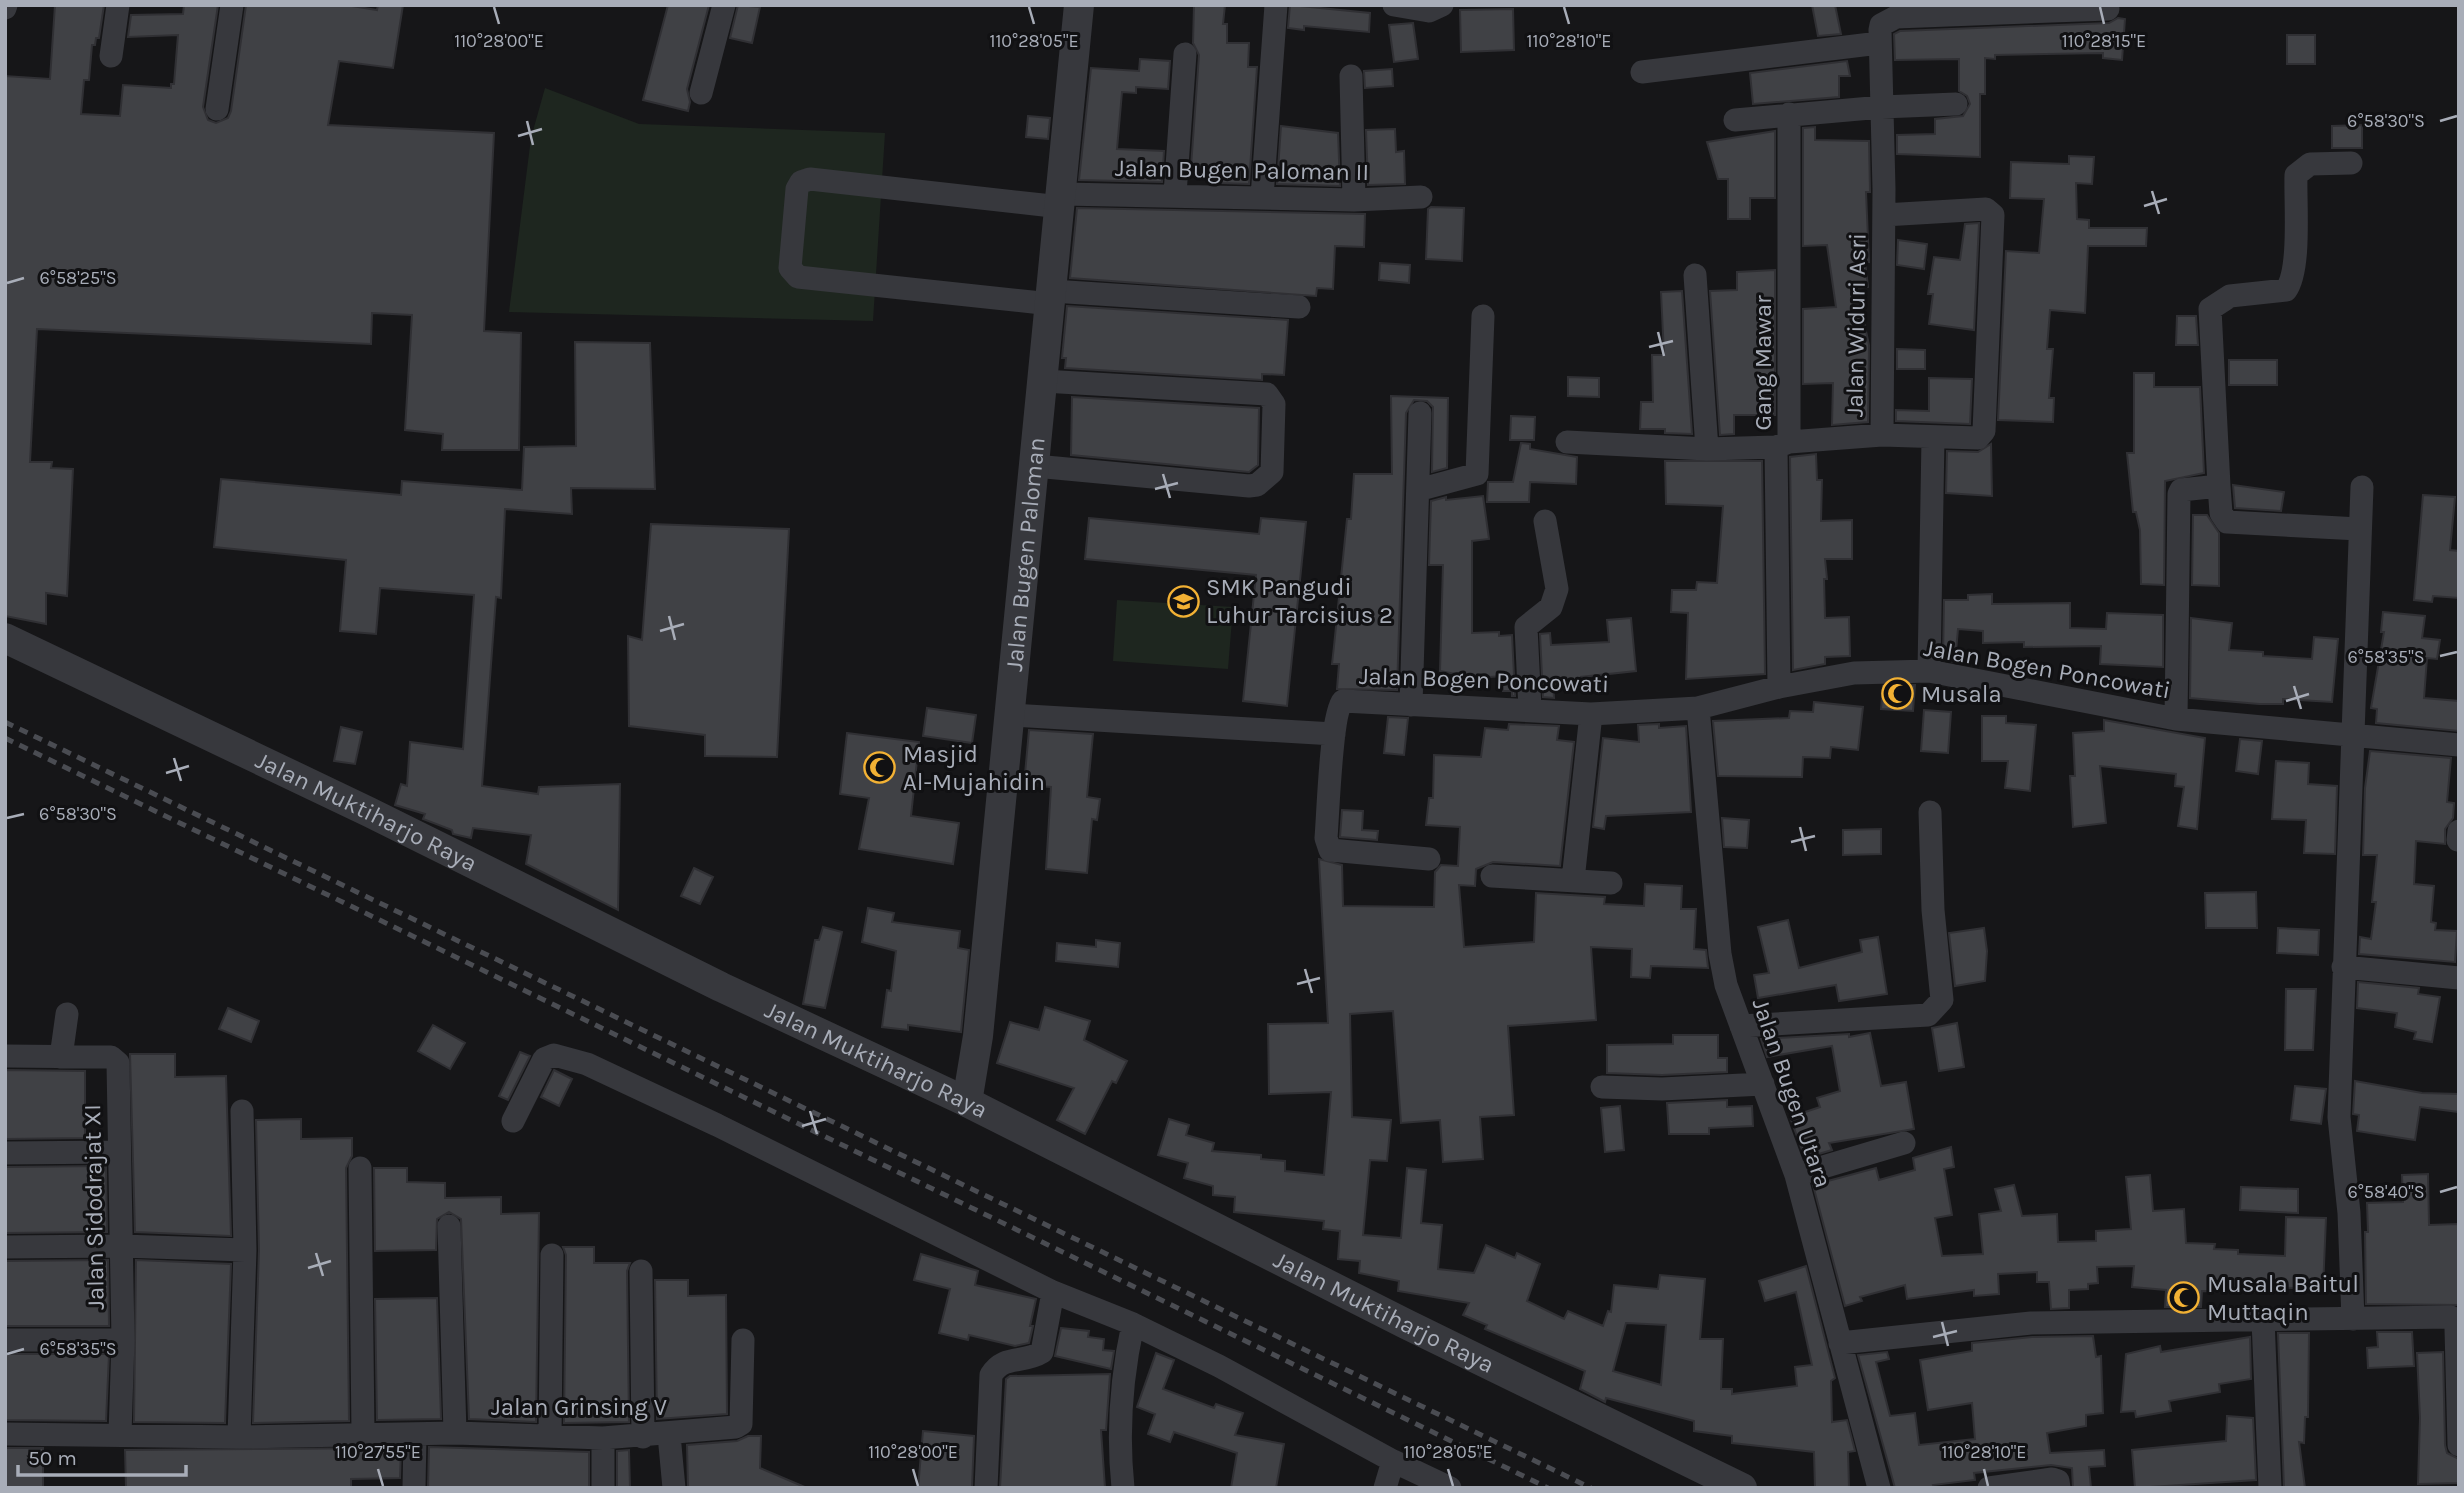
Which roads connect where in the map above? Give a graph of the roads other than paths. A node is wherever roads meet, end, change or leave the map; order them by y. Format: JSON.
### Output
{"nodes":[{"id":1,"x":118,"y":5,"type":"edge"},
{"id":2,"x":232,"y":5,"type":"edge"},
{"id":3,"x":724,"y":5,"type":"edge"},
{"id":4,"x":1079,"y":5,"type":"edge"},
{"id":5,"x":1276,"y":5,"type":"edge"},
{"id":6,"x":1394,"y":5,"type":"edge"},
{"id":7,"x":1442,"y":6,"type":"edge"},
{"id":8,"x":2108,"y":9,"type":"dead end"},
{"id":9,"x":1923,"y":10,"type":"edge"},
{"id":10,"x":1879,"y":43,"type":"junction"},
{"id":11,"x":1185,"y":54,"type":"dead end"},
{"id":12,"x":111,"y":56,"type":"dead end"},
{"id":13,"x":1642,"y":72,"type":"dead end"},
{"id":14,"x":1351,"y":76,"type":"dead end"},
{"id":15,"x":701,"y":93,"type":"dead end"},
{"id":16,"x":1955,"y":104,"type":"dead end"},
{"id":17,"x":1882,"y":107,"type":"junction"},
{"id":18,"x":217,"y":109,"type":"dead end"},
{"id":19,"x":1789,"y":114,"type":"junction"},
{"id":20,"x":1735,"y":120,"type":"dead end"},
{"id":21,"x":2351,"y":163,"type":"dead end"},
{"id":22,"x":1175,"y":194,"type":"junction"},
{"id":23,"x":1262,"y":197,"type":"junction"},
{"id":24,"x":1422,"y":197,"type":"dead end"},
{"id":25,"x":1354,"y":200,"type":"junction"},
{"id":26,"x":1062,"y":201,"type":"junction"},
{"id":27,"x":1884,"y":215,"type":"junction"},
{"id":28,"x":1695,"y":275,"type":"dead end"},
{"id":29,"x":1052,"y":298,"type":"junction"},
{"id":30,"x":1299,"y":307,"type":"dead end"},
{"id":31,"x":1483,"y":316,"type":"dead end"},
{"id":32,"x":1043,"y":381,"type":"junction"},
{"id":33,"x":1420,"y":413,"type":"dead end"},
{"id":34,"x":1882,"y":435,"type":"junction"},
{"id":35,"x":1933,"y":438,"type":"junction"},
{"id":36,"x":1567,"y":442,"type":"dead end"},
{"id":37,"x":1782,"y":445,"type":"junction"},
{"id":38,"x":1707,"y":449,"type":"junction"},
{"id":39,"x":1035,"y":466,"type":"junction"},
{"id":40,"x":2219,"y":486,"type":"junction"},
{"id":41,"x":2362,"y":487,"type":"dead end"},
{"id":42,"x":1418,"y":490,"type":"junction"},
{"id":43,"x":1545,"y":521,"type":"dead end"},
{"id":44,"x":2359,"y":529,"type":"junction"},
{"id":45,"x":5,"y":638,"type":"edge"},
{"id":46,"x":1929,"y":671,"type":"junction"},
{"id":47,"x":1779,"y":687,"type":"junction"},
{"id":48,"x":1411,"y":705,"type":"junction"},
{"id":49,"x":1698,"y":708,"type":"junction"},
{"id":50,"x":1530,"y":709,"type":"junction"},
{"id":51,"x":1591,"y":714,"type":"junction"},
{"id":52,"x":1010,"y":715,"type":"junction"},
{"id":53,"x":2176,"y":719,"type":"junction"},
{"id":54,"x":1334,"y":734,"type":"junction"},
{"id":55,"x":2355,"y":734,"type":"junction"},
{"id":56,"x":2459,"y":745,"type":"edge"},
{"id":57,"x":1930,"y":813,"type":"dead end"},
{"id":58,"x":2459,"y":831,"type":"edge"},
{"id":59,"x":2458,"y":840,"type":"edge"},
{"id":60,"x":1429,"y":859,"type":"dead end"},
{"id":61,"x":1492,"y":876,"type":"dead end"},
{"id":62,"x":1573,"y":880,"type":"junction"},
{"id":63,"x":1611,"y":883,"type":"dead end"},
{"id":64,"x":2343,"y":967,"type":"junction"},
{"id":65,"x":2459,"y":978,"type":"edge"},
{"id":66,"x":67,"y":1014,"type":"dead end"},
{"id":67,"x":1741,"y":1026,"type":"junction"},
{"id":68,"x":5,"y":1056,"type":"edge"},
{"id":69,"x":61,"y":1057,"type":"junction"},
{"id":70,"x":1763,"y":1084,"type":"junction"},
{"id":71,"x":1602,"y":1087,"type":"dead end"},
{"id":72,"x":967,"y":1102,"type":"junction"},
{"id":73,"x":242,"y":1111,"type":"dead end"},
{"id":74,"x":513,"y":1121,"type":"dead end"},
{"id":75,"x":1904,"y":1143,"type":"dead end"},
{"id":76,"x":118,"y":1152,"type":"junction"},
{"id":77,"x":5,"y":1153,"type":"edge"},
{"id":78,"x":360,"y":1168,"type":"dead end"},
{"id":79,"x":1796,"y":1175,"type":"junction"},
{"id":80,"x":449,"y":1226,"type":"dead end"},
{"id":81,"x":121,"y":1246,"type":"junction"},
{"id":82,"x":5,"y":1247,"type":"edge"},
{"id":83,"x":245,"y":1250,"type":"junction"},
{"id":84,"x":552,"y":1255,"type":"dead end"},
{"id":85,"x":641,"y":1271,"type":"dead end"},
{"id":86,"x":1053,"y":1292,"type":"junction"},
{"id":87,"x":2353,"y":1319,"type":"junction"},
{"id":88,"x":2263,"y":1320,"type":"junction"},
{"id":89,"x":1133,"y":1324,"type":"junction"},
{"id":90,"x":2457,"y":1329,"type":"edge"},
{"id":91,"x":5,"y":1340,"type":"edge"},
{"id":92,"x":123,"y":1340,"type":"junction"},
{"id":93,"x":743,"y":1340,"type":"dead end"},
{"id":94,"x":1840,"y":1342,"type":"junction"},
{"id":95,"x":455,"y":1433,"type":"junction"},
{"id":96,"x":5,"y":1434,"type":"edge"},
{"id":97,"x":120,"y":1434,"type":"junction"},
{"id":98,"x":363,"y":1434,"type":"junction"},
{"id":99,"x":670,"y":1434,"type":"junction"},
{"id":100,"x":415,"y":1435,"type":"junction"},
{"id":101,"x":550,"y":1436,"type":"junction"},
{"id":102,"x":239,"y":1437,"type":"junction"},
{"id":103,"x":643,"y":1437,"type":"junction"},
{"id":104,"x":603,"y":1438,"type":"junction"},
{"id":105,"x":2459,"y":1445,"type":"edge"},
{"id":106,"x":1393,"y":1461,"type":"junction"},
{"id":107,"x":414,"y":1488,"type":"edge"},
{"id":108,"x":603,"y":1488,"type":"edge"},
{"id":109,"x":674,"y":1488,"type":"edge"},
{"id":110,"x":986,"y":1488,"type":"edge"},
{"id":111,"x":1123,"y":1488,"type":"edge"},
{"id":112,"x":1385,"y":1488,"type":"edge"},
{"id":113,"x":1450,"y":1488,"type":"edge"},
{"id":114,"x":1742,"y":1488,"type":"edge"},
{"id":115,"x":1879,"y":1488,"type":"edge"},
{"id":116,"x":1989,"y":1488,"type":"edge"},
{"id":117,"x":2059,"y":1488,"type":"edge"},
{"id":118,"x":2270,"y":1488,"type":"edge"}],
"edges":[{"from":1,"to":12,"type":"street"},
{"from":2,"to":18,"type":"street"},
{"from":3,"to":15,"type":"street"},
{"from":4,"to":26,"type":"street","name":"Jalan Bugen Paloman"},
{"from":5,"to":23,"type":"street"},
{"from":6,"to":7,"type":"street"},
{"from":8,"to":9,"type":"street"},
{"from":9,"to":10,"type":"street"},
{"from":10,"to":13,"type":"street"},
{"from":10,"to":17,"type":"street","name":"Jalan Widuri Asri"},
{"from":11,"to":22,"type":"street"},
{"from":14,"to":25,"type":"street"},
{"from":16,"to":17,"type":"street"},
{"from":17,"to":19,"type":"street"},
{"from":17,"to":27,"type":"street","name":"Jalan Widuri Asri"},
{"from":19,"to":20,"type":"street"},
{"from":19,"to":37,"type":"street","name":"Gang Mawar"},
{"from":21,"to":40,"type":"street"},
{"from":22,"to":23,"type":"street","name":"Jalan Bugen Paloman II"},
{"from":22,"to":26,"type":"street","name":"Jalan Bugen Paloman II"},
{"from":23,"to":25,"type":"street","name":"Jalan Bugen Paloman II"},
{"from":24,"to":25,"type":"street","name":"Jalan Bugen Paloman II"},
{"from":26,"to":29,"type":"street","name":"Jalan Bugen Paloman"},
{"from":26,"to":29,"type":"street","name":"Jalan Bugen Paloman II"},
{"from":27,"to":34,"type":"street","name":"Jalan Widuri Asri"},
{"from":27,"to":35,"type":"street","name":"Jalan Widuri Asri"},
{"from":28,"to":38,"type":"street"},
{"from":29,"to":30,"type":"street","name":"Jalan Bugen Paloman II"},
{"from":29,"to":32,"type":"street","name":"Jalan Bugen Paloman"},
{"from":31,"to":42,"type":"street"},
{"from":32,"to":39,"type":"street","name":"Jalan Bugen Paloman"},
{"from":32,"to":39,"type":"street"},
{"from":33,"to":42,"type":"street"},
{"from":34,"to":35,"type":"street"},
{"from":34,"to":37,"type":"street"},
{"from":35,"to":46,"type":"street"},
{"from":36,"to":38,"type":"street"},
{"from":37,"to":38,"type":"street"},
{"from":37,"to":47,"type":"street","name":"Gang Mawar"},
{"from":39,"to":52,"type":"street","name":"Jalan Bugen Paloman"},
{"from":40,"to":44,"type":"street"},
{"from":40,"to":53,"type":"street"},
{"from":41,"to":44,"type":"street"},
{"from":42,"to":48,"type":"street"},
{"from":43,"to":50,"type":"street"},
{"from":44,"to":55,"type":"street"},
{"from":45,"to":72,"type":"street","name":"Jalan Muktiharjo Raya"},
{"from":46,"to":47,"type":"street","name":"Jalan Bogen Poncowati"},
{"from":46,"to":53,"type":"street","name":"Jalan Bogen Poncowati"},
{"from":47,"to":49,"type":"street","name":"Jalan Bogen Poncowati"},
{"from":48,"to":50,"type":"street","name":"Jalan Bogen Poncowati"},
{"from":48,"to":54,"type":"street","name":"Jalan Bogen Poncowati"},
{"from":49,"to":51,"type":"street","name":"Jalan Bogen Poncowati"},
{"from":49,"to":67,"type":"street","name":"Jalan Bugen Utara"},
{"from":50,"to":51,"type":"street","name":"Jalan Bogen Poncowati"},
{"from":51,"to":62,"type":"street"},
{"from":52,"to":54,"type":"street"},
{"from":52,"to":72,"type":"street","name":"Jalan Bugen Paloman"},
{"from":53,"to":55,"type":"street","name":"Jalan Bogen Poncowati"},
{"from":54,"to":60,"type":"street"},
{"from":55,"to":56,"type":"street","name":"Jalan Bogen Poncowati"},
{"from":55,"to":64,"type":"street"},
{"from":57,"to":67,"type":"street"},
{"from":58,"to":59,"type":"street"},
{"from":61,"to":62,"type":"street"},
{"from":62,"to":63,"type":"street"},
{"from":64,"to":65,"type":"street"},
{"from":64,"to":87,"type":"street"},
{"from":66,"to":69,"type":"street"},
{"from":67,"to":70,"type":"street","name":"Jalan Bugen Utara"},
{"from":68,"to":69,"type":"street"},
{"from":69,"to":76,"type":"street","name":"Jalan Sidodrajat XI"},
{"from":70,"to":71,"type":"street"},
{"from":70,"to":79,"type":"street","name":"Jalan Bugen Utara"},
{"from":72,"to":114,"type":"street","name":"Jalan Muktiharjo Raya"},
{"from":73,"to":83,"type":"street"},
{"from":74,"to":86,"type":"street"},
{"from":75,"to":79,"type":"street"},
{"from":76,"to":77,"type":"street"},
{"from":76,"to":81,"type":"street","name":"Jalan Sidodrajat XI"},
{"from":78,"to":98,"type":"street"},
{"from":79,"to":94,"type":"street","name":"Jalan Bugen Utara"},
{"from":80,"to":95,"type":"street"},
{"from":81,"to":82,"type":"street"},
{"from":81,"to":83,"type":"street"},
{"from":81,"to":92,"type":"street","name":"Jalan Sidodrajat XI"},
{"from":83,"to":102,"type":"street"},
{"from":84,"to":101,"type":"street"},
{"from":85,"to":103,"type":"street"},
{"from":86,"to":89,"type":"street"},
{"from":86,"to":110,"type":"street"},
{"from":87,"to":88,"type":"street"},
{"from":87,"to":90,"type":"street"},
{"from":88,"to":94,"type":"street"},
{"from":88,"to":118,"type":"street"},
{"from":89,"to":106,"type":"street"},
{"from":89,"to":111,"type":"street"},
{"from":90,"to":105,"type":"street"},
{"from":91,"to":92,"type":"street"},
{"from":92,"to":97,"type":"street","name":"Jalan Sidodrajat XI"},
{"from":93,"to":99,"type":"street","name":"Jalan Grinsing V"},
{"from":94,"to":115,"type":"street","name":"Jalan Bugen Utara"},
{"from":95,"to":100,"type":"street","name":"Jalan Grinsing V"},
{"from":95,"to":101,"type":"street","name":"Jalan Grinsing V"},
{"from":96,"to":97,"type":"street","name":"Jalan Grinsing V"},
{"from":97,"to":102,"type":"street","name":"Jalan Grinsing V"},
{"from":98,"to":100,"type":"street","name":"Jalan Grinsing V"},
{"from":98,"to":102,"type":"street","name":"Jalan Grinsing V"},
{"from":99,"to":103,"type":"street","name":"Jalan Grinsing V"},
{"from":99,"to":109,"type":"street"},
{"from":100,"to":107,"type":"street"},
{"from":101,"to":104,"type":"street","name":"Jalan Grinsing V"},
{"from":103,"to":104,"type":"street","name":"Jalan Grinsing V"},
{"from":104,"to":108,"type":"street"},
{"from":106,"to":112,"type":"street"},
{"from":106,"to":113,"type":"street"},
{"from":116,"to":117,"type":"street"}]}
